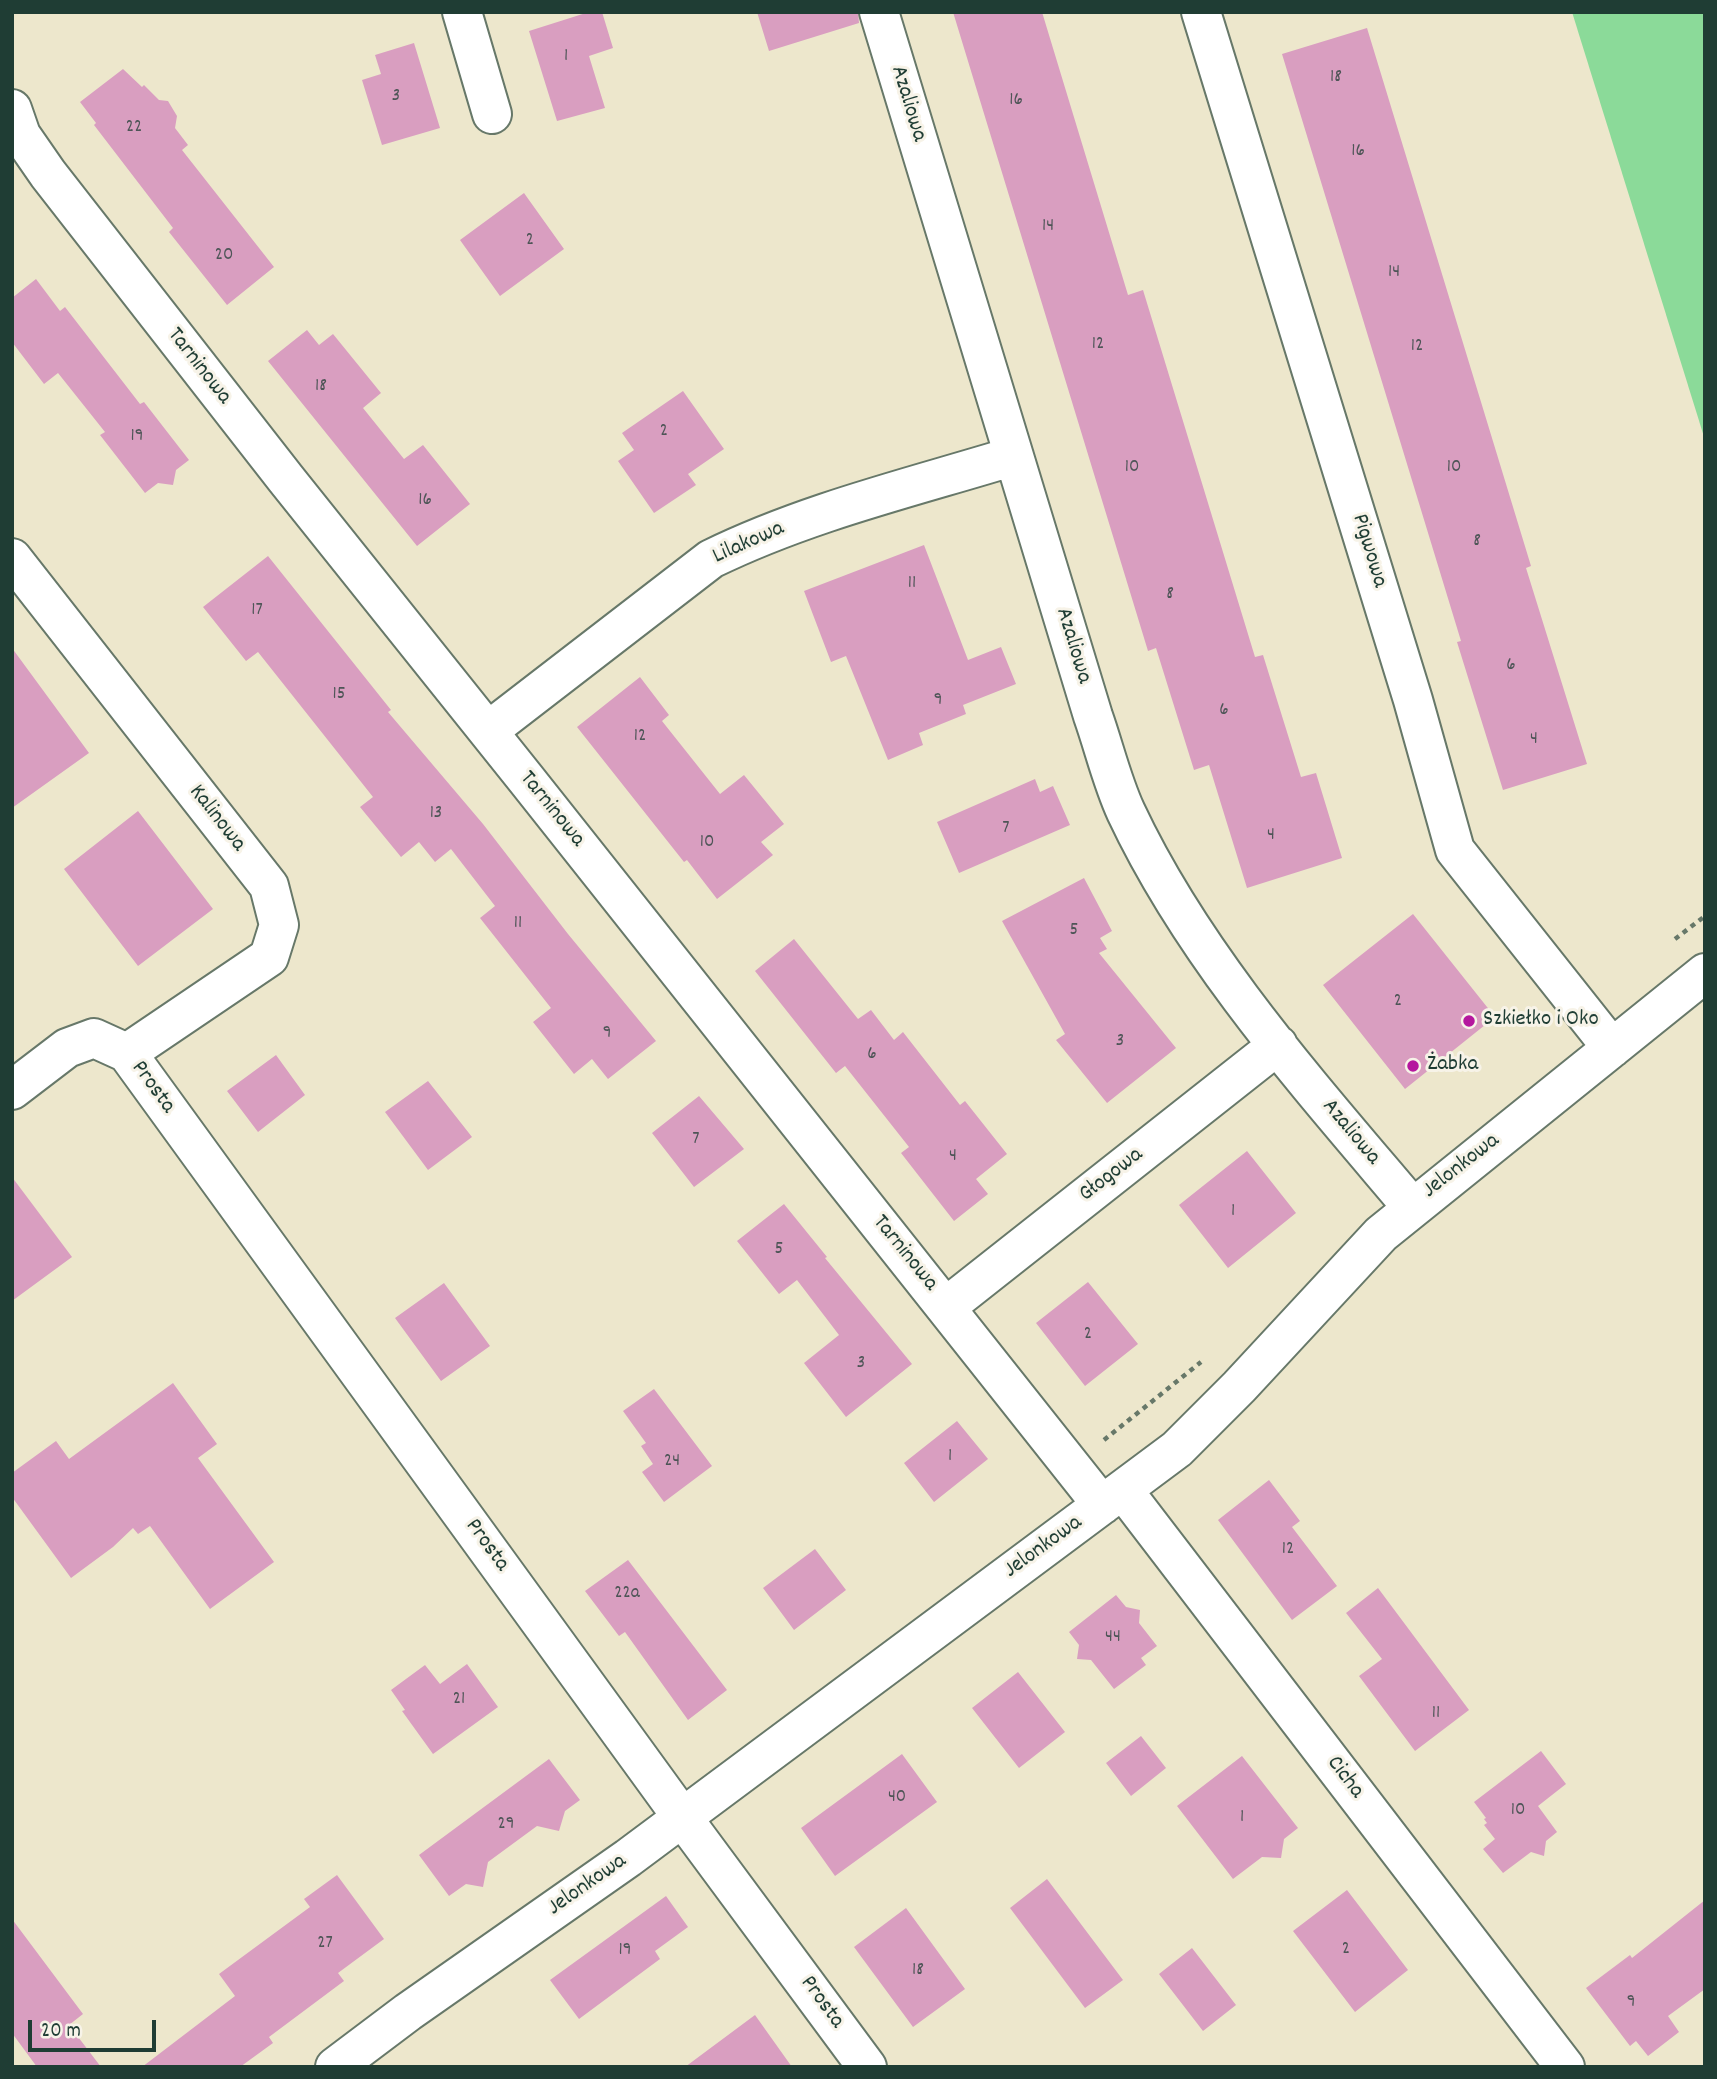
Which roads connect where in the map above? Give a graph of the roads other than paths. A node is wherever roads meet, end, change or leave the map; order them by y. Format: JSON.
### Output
{"nodes":[{"id":1,"x":461,"y":12,"type":"edge"},
{"id":2,"x":879,"y":12,"type":"edge"},
{"id":3,"x":1202,"y":12,"type":"edge"},
{"id":4,"x":12,"y":109,"type":"edge"},
{"id":5,"x":492,"y":114,"type":"dead end"},
{"id":6,"x":1014,"y":456,"type":"junction"},
{"id":7,"x":12,"y":558,"type":"edge"},
{"id":8,"x":488,"y":732,"type":"junction"},
{"id":9,"x":1705,"y":973,"type":"edge"},
{"id":10,"x":1278,"y":1045,"type":"junction"},
{"id":11,"x":111,"y":1046,"type":"junction"},
{"id":12,"x":1612,"y":1048,"type":"junction"},
{"id":13,"x":12,"y":1090,"type":"edge"},
{"id":14,"x":1412,"y":1207,"type":"junction"},
{"id":15,"x":946,"y":1307,"type":"junction"},
{"id":16,"x":1112,"y":1497,"type":"junction"},
{"id":17,"x":681,"y":1817,"type":"junction"},
{"id":18,"x":335,"y":2067,"type":"edge"},
{"id":19,"x":867,"y":2067,"type":"edge"},
{"id":20,"x":1565,"y":2067,"type":"edge"}],
"edges":[{"from":1,"to":5,"type":"street"},
{"from":2,"to":6,"type":"street","name":"Azaliowa"},
{"from":3,"to":12,"type":"street","name":"Pigwowa"},
{"from":4,"to":8,"type":"street","name":"Tarninowa"},
{"from":6,"to":8,"type":"street","name":"Lilakowa"},
{"from":6,"to":10,"type":"street","name":"Azaliowa"},
{"from":7,"to":11,"type":"street","name":"Kalinowa"},
{"from":8,"to":15,"type":"street","name":"Tarninowa"},
{"from":9,"to":12,"type":"street","name":"Jelonkowa"},
{"from":10,"to":14,"type":"street","name":"Azaliowa"},
{"from":10,"to":15,"type":"street","name":"Głogowa"},
{"from":11,"to":13,"type":"street","name":"Kalinowa"},
{"from":11,"to":17,"type":"street","name":"Prosta"},
{"from":12,"to":14,"type":"street","name":"Jelonkowa"},
{"from":14,"to":16,"type":"street","name":"Jelonkowa"},
{"from":15,"to":16,"type":"street","name":"Tarninowa"},
{"from":16,"to":17,"type":"street","name":"Jelonkowa"},
{"from":16,"to":20,"type":"street","name":"Cicha"},
{"from":17,"to":18,"type":"street","name":"Jelonkowa"},
{"from":17,"to":19,"type":"street","name":"Prosta"}]}
